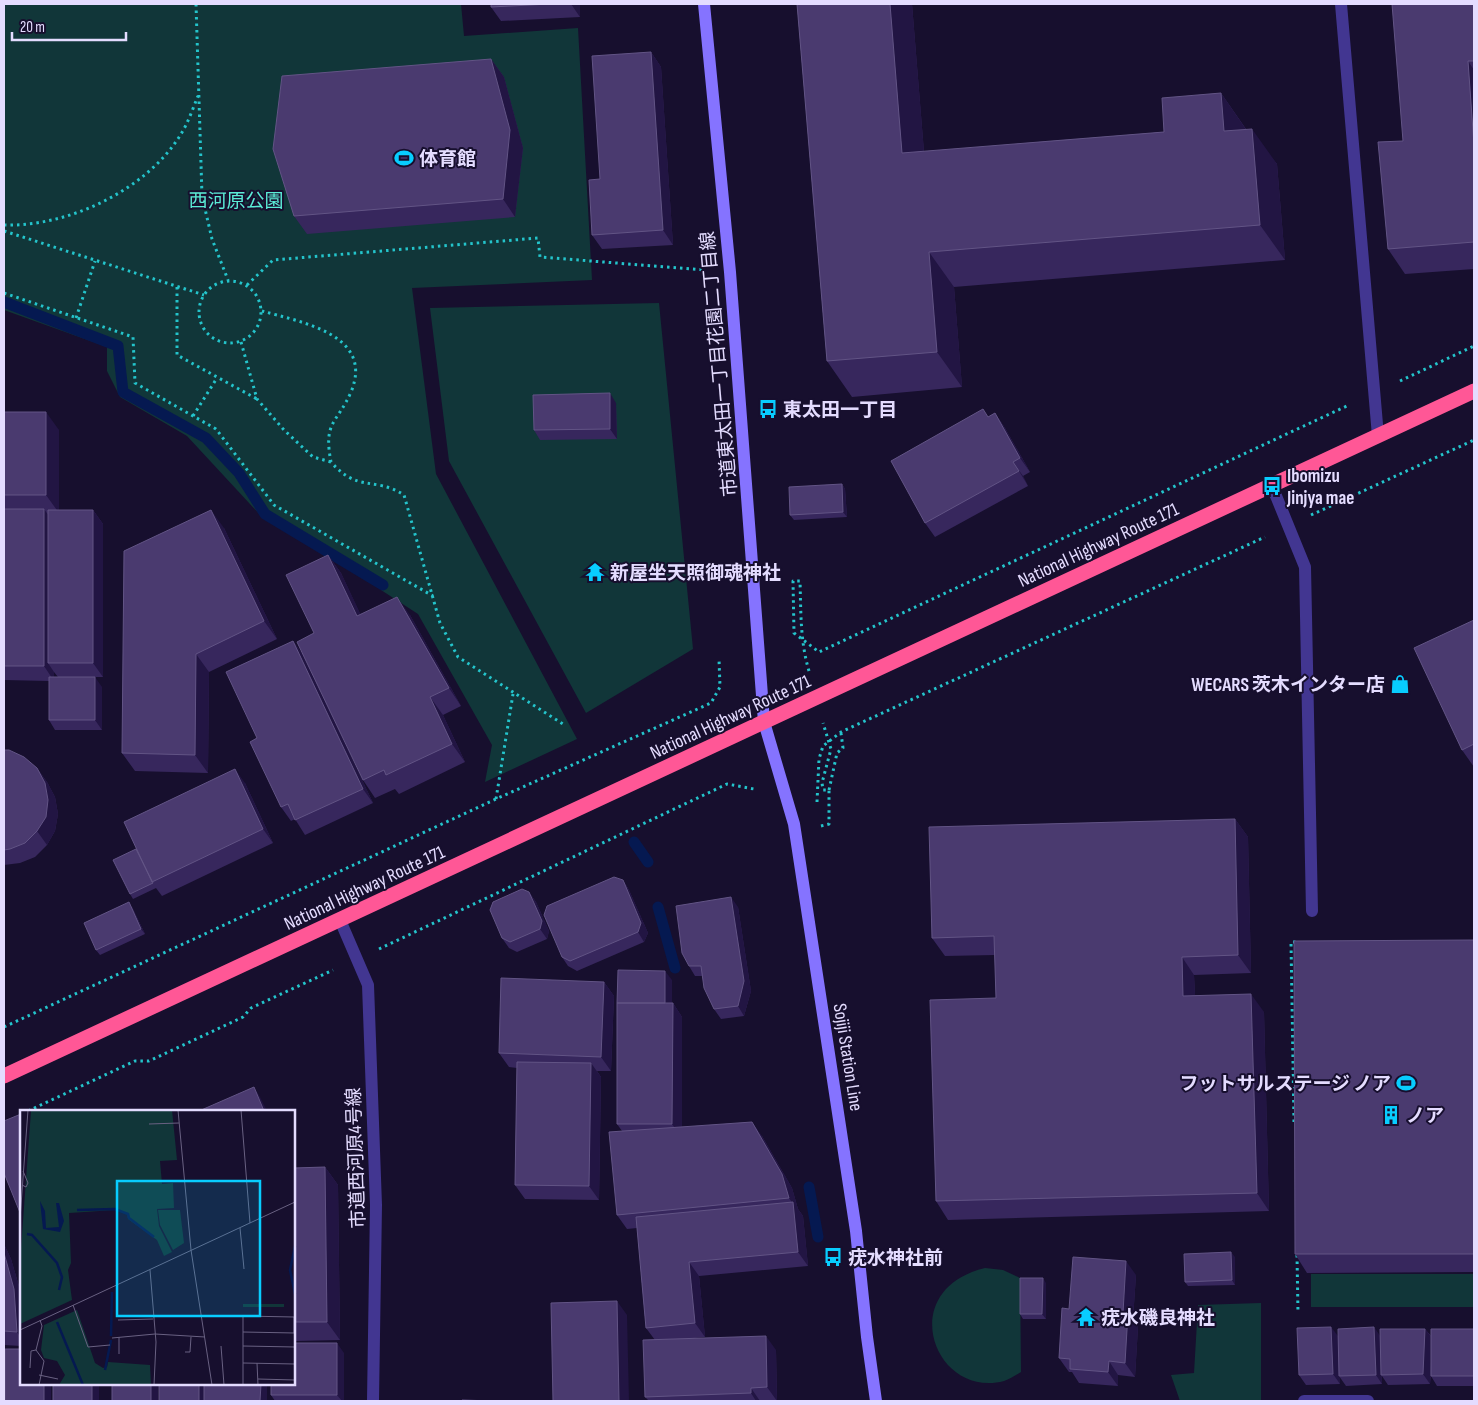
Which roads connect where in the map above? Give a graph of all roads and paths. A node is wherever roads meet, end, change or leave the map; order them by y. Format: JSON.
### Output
{"nodes":[{"id":1,"x":196,"y":4,"type":"edge"},
{"id":2,"x":704,"y":4,"type":"edge"},
{"id":3,"x":1342,"y":4,"type":"edge"},
{"id":4,"x":200,"y":93,"type":"junction"},
{"id":5,"x":4,"y":225,"type":"edge"},
{"id":6,"x":4,"y":231,"type":"edge"},
{"id":7,"x":95,"y":261,"type":"junction"},
{"id":8,"x":730,"y":272,"type":"junction"},
{"id":9,"x":228,"y":280,"type":"junction"},
{"id":10,"x":247,"y":285,"type":"junction"},
{"id":11,"x":177,"y":287,"type":"junction"},
{"id":12,"x":4,"y":293,"type":"edge"},
{"id":13,"x":204,"y":295,"type":"junction"},
{"id":14,"x":262,"y":311,"type":"junction"},
{"id":15,"x":76,"y":318,"type":"junction"},
{"id":16,"x":241,"y":342,"type":"junction"},
{"id":17,"x":1474,"y":346,"type":"edge"},
{"id":18,"x":217,"y":378,"type":"junction"},
{"id":19,"x":1474,"y":391,"type":"edge"},
{"id":20,"x":1374,"y":393,"type":"junction"},
{"id":21,"x":257,"y":399,"type":"junction"},
{"id":22,"x":193,"y":416,"type":"junction"},
{"id":23,"x":1378,"y":436,"type":"junction"},
{"id":24,"x":1474,"y":440,"type":"edge"},
{"id":25,"x":331,"y":462,"type":"junction"},
{"id":26,"x":1272,"y":486,"type":"junction"},
{"id":27,"x":1289,"y":526,"type":"junction"},
{"id":28,"x":433,"y":596,"type":"junction"},
{"id":29,"x":801,"y":631,"type":"dead end"},
{"id":30,"x":719,"y":658,"type":"dead end"},
{"id":31,"x":513,"y":694,"type":"junction"},
{"id":32,"x":764,"y":722,"type":"junction"},
{"id":33,"x":563,"y":724,"type":"dead end"},
{"id":34,"x":841,"y":732,"type":"junction"},
{"id":35,"x":754,"y":788,"type":"dead end"},
{"id":36,"x":496,"y":799,"type":"junction"},
{"id":37,"x":818,"y":809,"type":"dead end"},
{"id":38,"x":820,"y":818,"type":"dead end"},
{"id":39,"x":1312,"y":911,"type":"joint"},
{"id":40,"x":340,"y":920,"type":"junction"},
{"id":41,"x":357,"y":960,"type":"junction"},
{"id":42,"x":4,"y":1027,"type":"edge"},
{"id":43,"x":4,"y":1076,"type":"edge"},
{"id":44,"x":30,"y":1110,"type":"edge"},
{"id":45,"x":1294,"y":1128,"type":"edge"},
{"id":46,"x":1297,"y":1245,"type":"edge"},
{"id":47,"x":1298,"y":1313,"type":"dead end"},
{"id":48,"x":373,"y":1401,"type":"edge"},
{"id":49,"x":876,"y":1401,"type":"edge"},
{"id":50,"x":1304,"y":1401,"type":"edge"},
{"id":51,"x":1368,"y":1401,"type":"edge"}],
"edges":[{"from":1,"to":4,"type":"path"},
{"from":2,"to":8,"type":"street","name":"市道東太田一丁目花園二丁目線"},
{"from":3,"to":20,"type":"street"},
{"from":4,"to":5,"type":"path"},
{"from":4,"to":9,"type":"path"},
{"from":6,"to":7,"type":"path"},
{"from":7,"to":11,"type":"path"},
{"from":7,"to":15,"type":"path"},
{"from":8,"to":10,"type":"path"},
{"from":8,"to":32,"type":"street","name":"市道東太田一丁目花園二丁目線"},
{"from":9,"to":10,"type":"path"},
{"from":9,"to":13,"type":"path"},
{"from":10,"to":14,"type":"path"},
{"from":11,"to":13,"type":"path"},
{"from":11,"to":18,"type":"path"},
{"from":12,"to":15,"type":"path"},
{"from":13,"to":16,"type":"path"},
{"from":14,"to":16,"type":"path"},
{"from":14,"to":25,"type":"path"},
{"from":15,"to":22,"type":"path"},
{"from":16,"to":21,"type":"path"},
{"from":17,"to":20,"type":"path"},
{"from":18,"to":21,"type":"path"},
{"from":18,"to":22,"type":"path"},
{"from":19,"to":23,"type":"highway","name":"National Highway Route 171"},
{"from":20,"to":23,"type":"street"},
{"from":20,"to":29,"type":"path"},
{"from":21,"to":25,"type":"path"},
{"from":22,"to":28,"type":"path"},
{"from":23,"to":26,"type":"highway","name":"National Highway Route 171"},
{"from":24,"to":27,"type":"path"},
{"from":25,"to":28,"type":"path"},
{"from":26,"to":27,"type":"street"},
{"from":26,"to":32,"type":"highway","name":"National Highway Route 171"},
{"from":27,"to":34,"type":"path"},
{"from":27,"to":39,"type":"street"},
{"from":28,"to":31,"type":"path"},
{"from":30,"to":36,"type":"path"},
{"from":31,"to":33,"type":"path"},
{"from":31,"to":36,"type":"path"},
{"from":32,"to":40,"type":"highway","name":"National Highway Route 171"},
{"from":32,"to":49,"type":"street","name":"Sojiji Station Line"},
{"from":34,"to":37,"type":"path"},
{"from":34,"to":38,"type":"path"},
{"from":35,"to":41,"type":"path"},
{"from":36,"to":42,"type":"path"},
{"from":39,"to":45,"type":"path"},
{"from":40,"to":41,"type":"street","name":"市道西河原4号線"},
{"from":40,"to":43,"type":"highway","name":"National Highway Route 171"},
{"from":41,"to":44,"type":"path"},
{"from":41,"to":48,"type":"street","name":"市道西河原4号線"},
{"from":46,"to":47,"type":"path"},
{"from":50,"to":51,"type":"street"}]}
